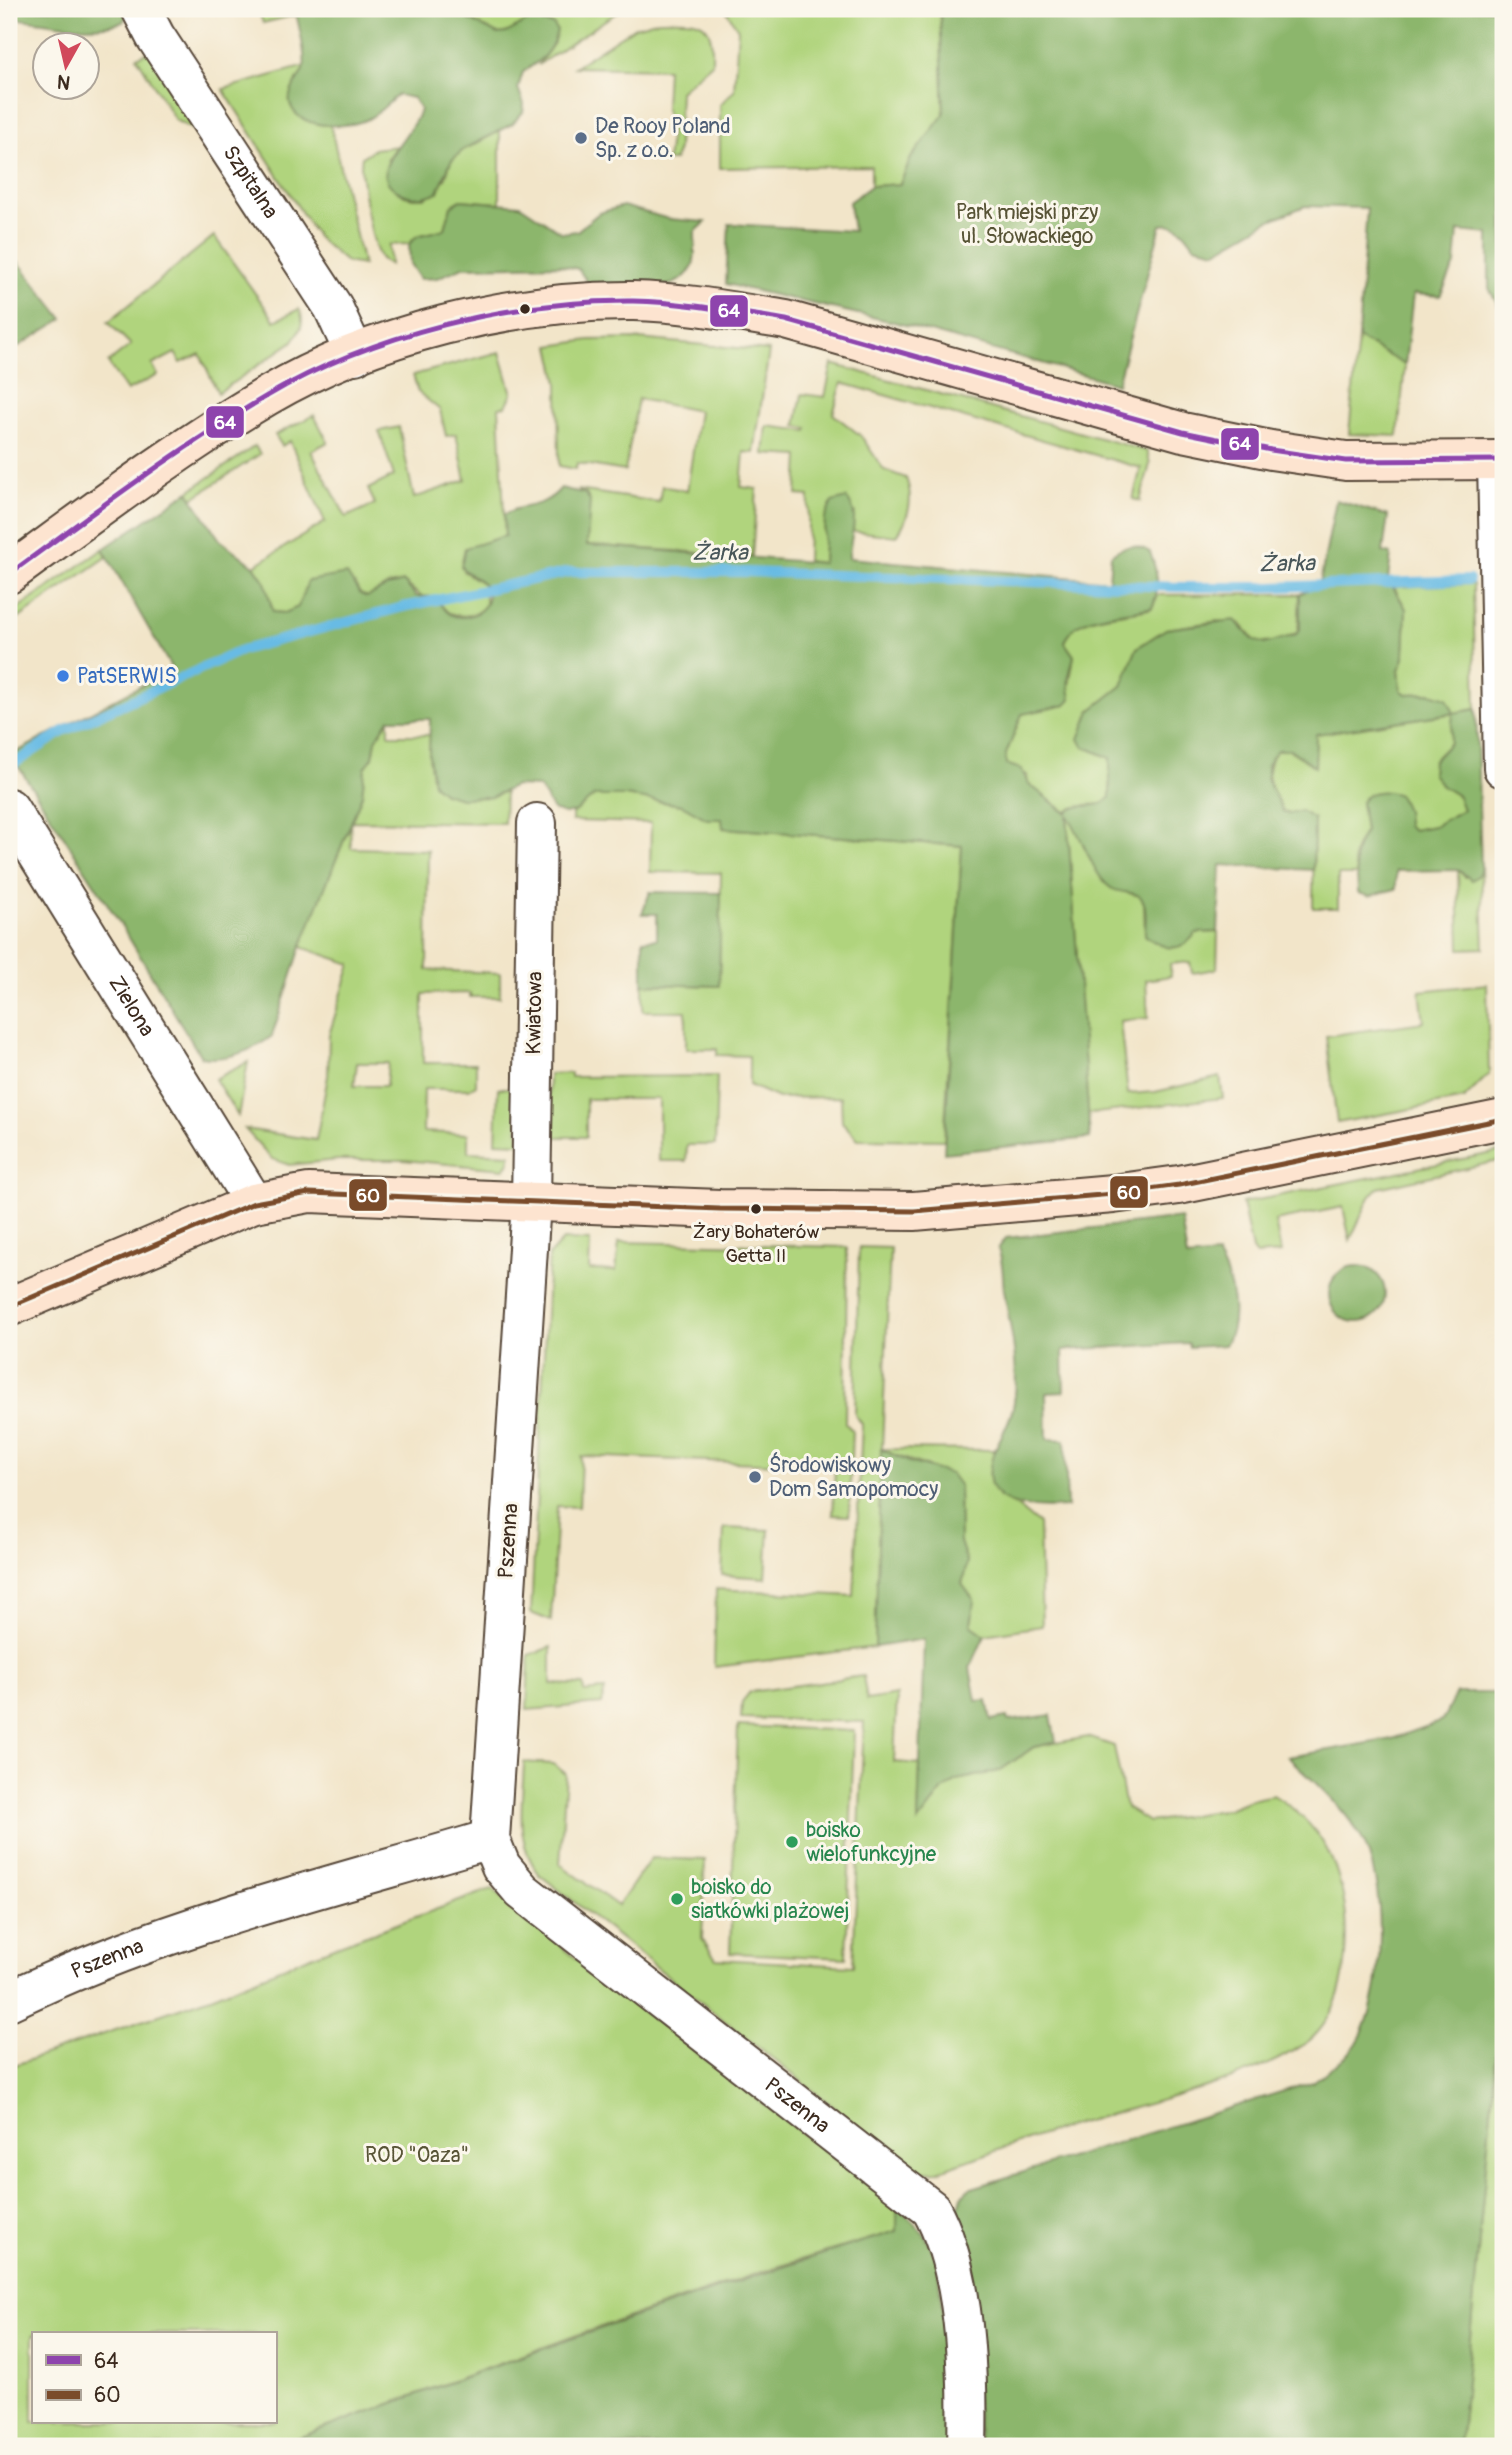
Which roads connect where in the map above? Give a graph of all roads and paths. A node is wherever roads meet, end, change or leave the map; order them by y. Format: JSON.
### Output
{"nodes":[{"id":1,"x":141,"y":9,"type":"edge"},
{"id":2,"x":355,"y":355,"type":"junction"},
{"id":3,"x":1500,"y":460,"type":"edge"},
{"id":4,"x":9,"y":574,"type":"edge"},
{"id":5,"x":1503,"y":768,"type":"edge"},
{"id":6,"x":9,"y":808,"type":"edge"},
{"id":7,"x":537,"y":823,"type":"dead end"},
{"id":8,"x":1503,"y":1119,"type":"edge"},
{"id":9,"x":531,"y":1202,"type":"junction"},
{"id":10,"x":254,"y":1203,"type":"junction"},
{"id":11,"x":9,"y":1307,"type":"edge"},
{"id":12,"x":490,"y":1839,"type":"junction"},
{"id":13,"x":9,"y":2001,"type":"edge"},
{"id":14,"x":967,"y":2446,"type":"edge"}],
"edges":[{"from":1,"to":2,"type":"street","name":"Szpitalna"},
{"from":2,"to":3,"type":"street"},
{"from":2,"to":4,"type":"street"},
{"from":3,"to":5,"type":"street"},
{"from":6,"to":10,"type":"street","name":"Zielona"},
{"from":7,"to":9,"type":"street","name":"Kwiatowa"},
{"from":8,"to":9,"type":"street"},
{"from":9,"to":10,"type":"street"},
{"from":9,"to":12,"type":"street","name":"Pszenna"},
{"from":10,"to":11,"type":"street"},
{"from":12,"to":13,"type":"street","name":"Pszenna"},
{"from":12,"to":14,"type":"street","name":"Pszenna"}]}
